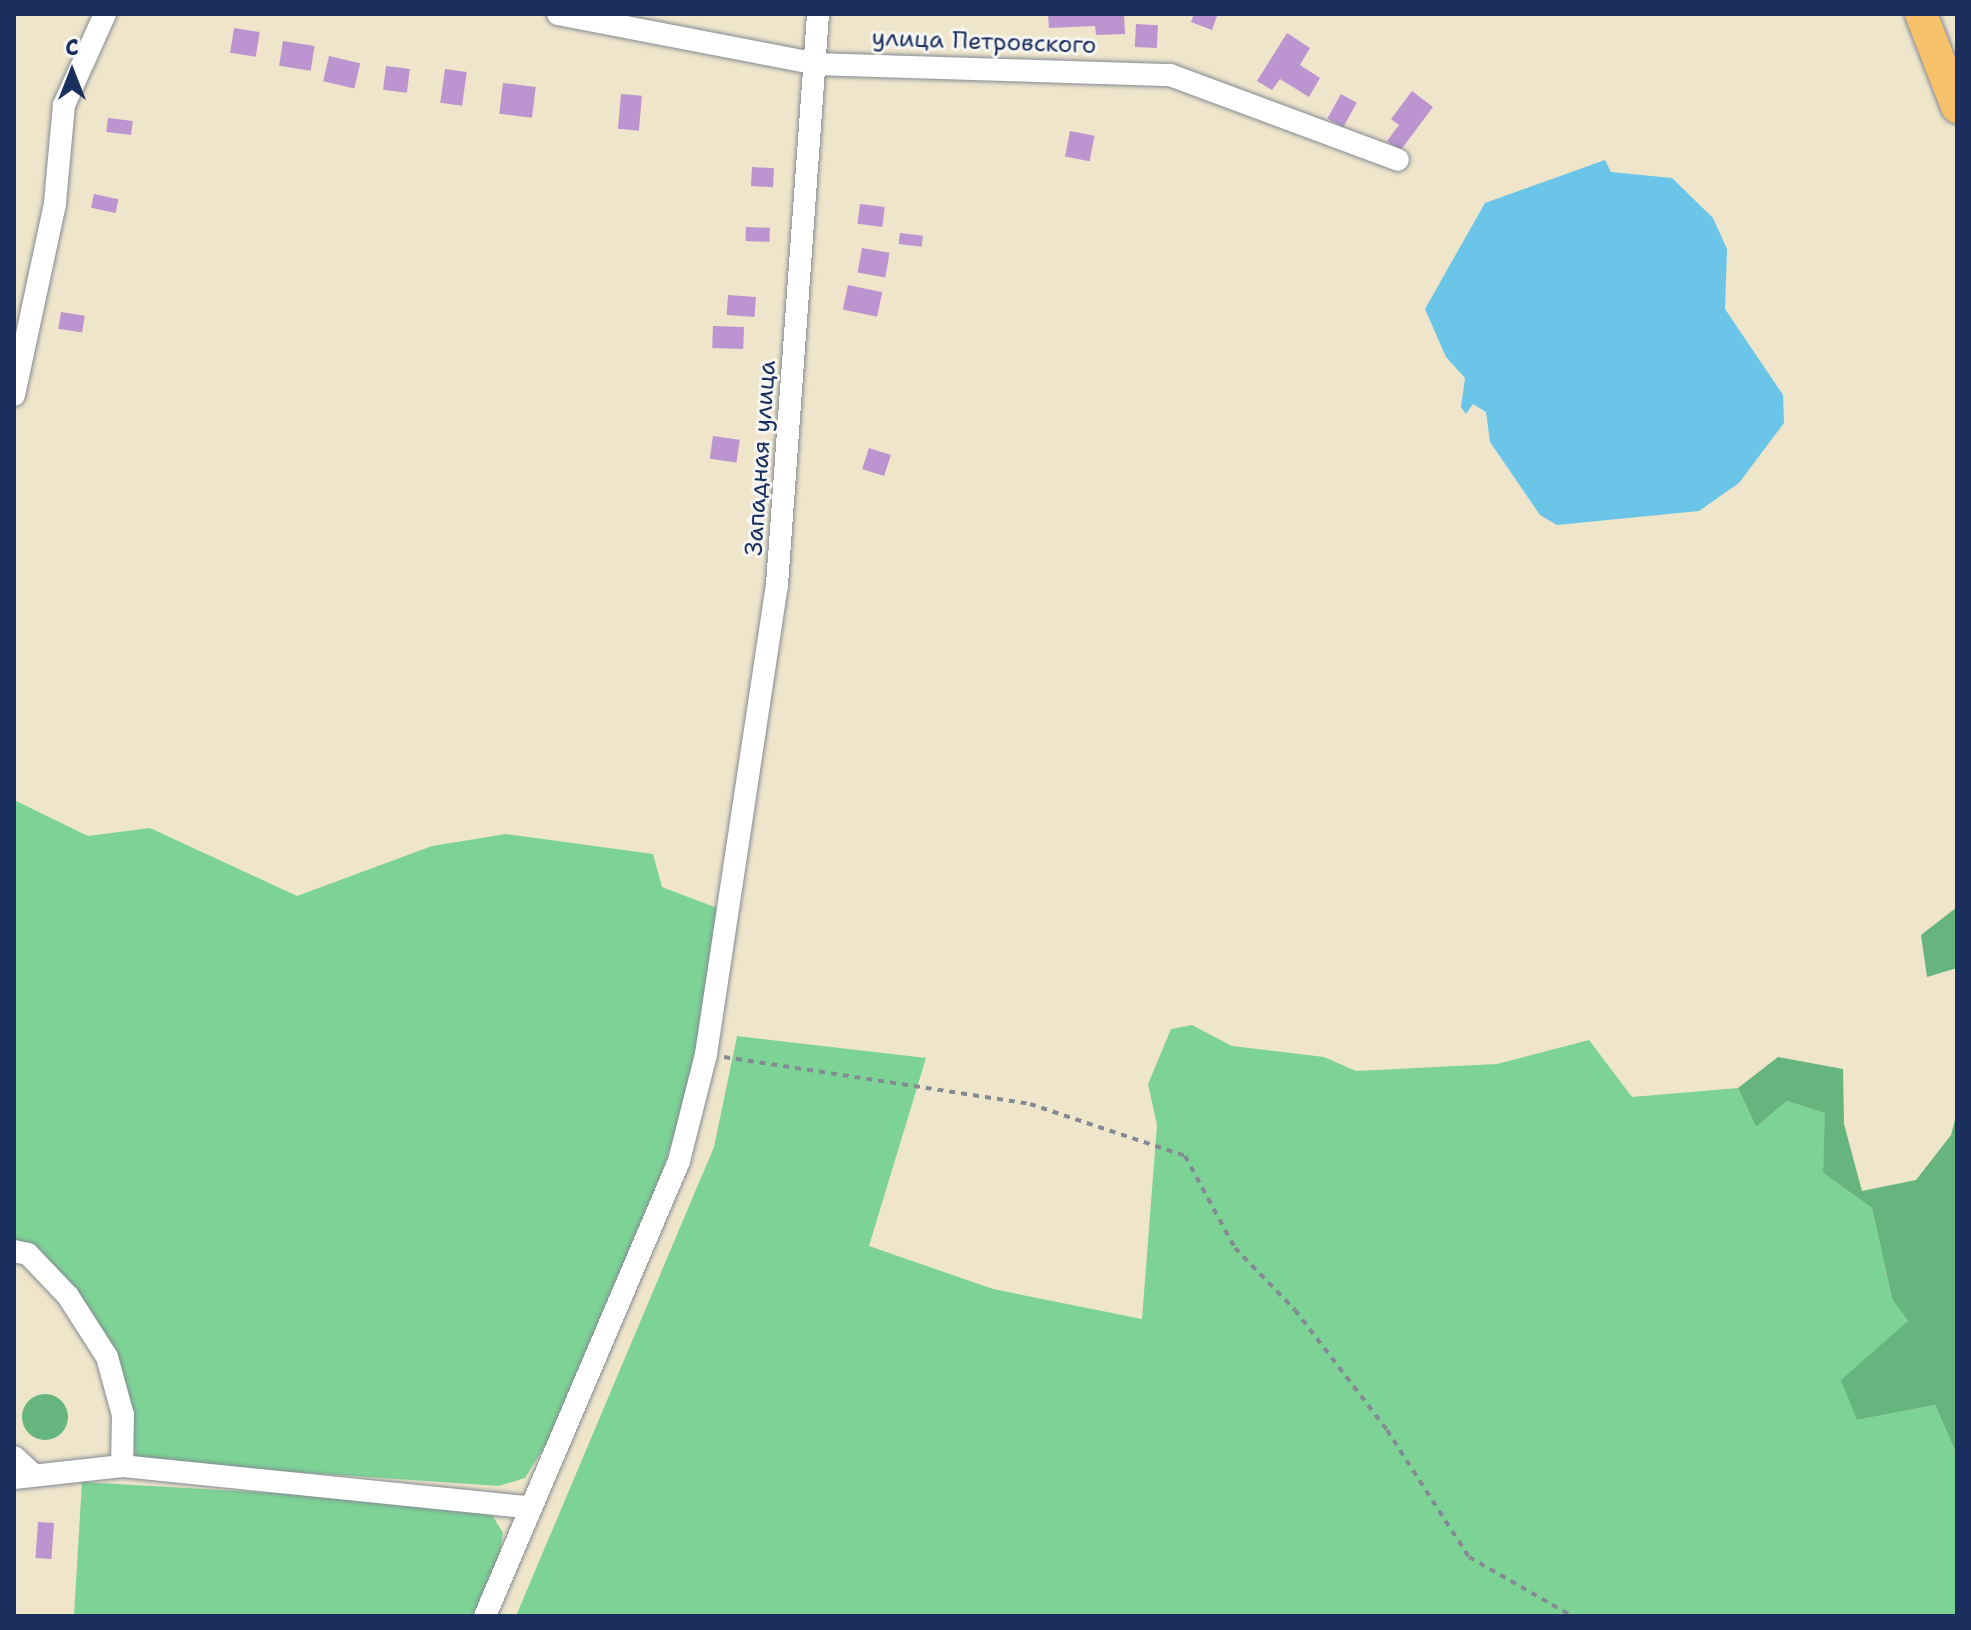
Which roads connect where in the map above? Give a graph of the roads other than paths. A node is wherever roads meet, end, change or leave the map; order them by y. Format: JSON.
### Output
{"nodes":[{"id":1,"x":105,"y":14,"type":"edge"},
{"id":2,"x":558,"y":14,"type":"edge"},
{"id":3,"x":818,"y":14,"type":"edge"},
{"id":4,"x":1921,"y":14,"type":"edge"},
{"id":5,"x":817,"y":64,"type":"junction"},
{"id":6,"x":1957,"y":107,"type":"edge"},
{"id":7,"x":1398,"y":160,"type":"dead end"},
{"id":8,"x":14,"y":395,"type":"edge"},
{"id":9,"x":14,"y":1251,"type":"edge"},
{"id":10,"x":14,"y":1457,"type":"edge"},
{"id":11,"x":122,"y":1466,"type":"junction"},
{"id":12,"x":23,"y":1475,"type":"edge"},
{"id":13,"x":529,"y":1507,"type":"junction"},
{"id":14,"x":485,"y":1616,"type":"edge"}],
"edges":[{"from":1,"to":8,"type":"street"},
{"from":2,"to":5,"type":"street","name":"улица Петровского"},
{"from":3,"to":5,"type":"street","name":"Западная улица"},
{"from":4,"to":6,"type":"highway"},
{"from":5,"to":7,"type":"street","name":"улица Петровского"},
{"from":5,"to":13,"type":"street","name":"Западная улица"},
{"from":9,"to":11,"type":"street"},
{"from":10,"to":12,"type":"street"},
{"from":11,"to":12,"type":"street"},
{"from":11,"to":13,"type":"street"},
{"from":13,"to":14,"type":"street","name":"Западная улица"}]}
